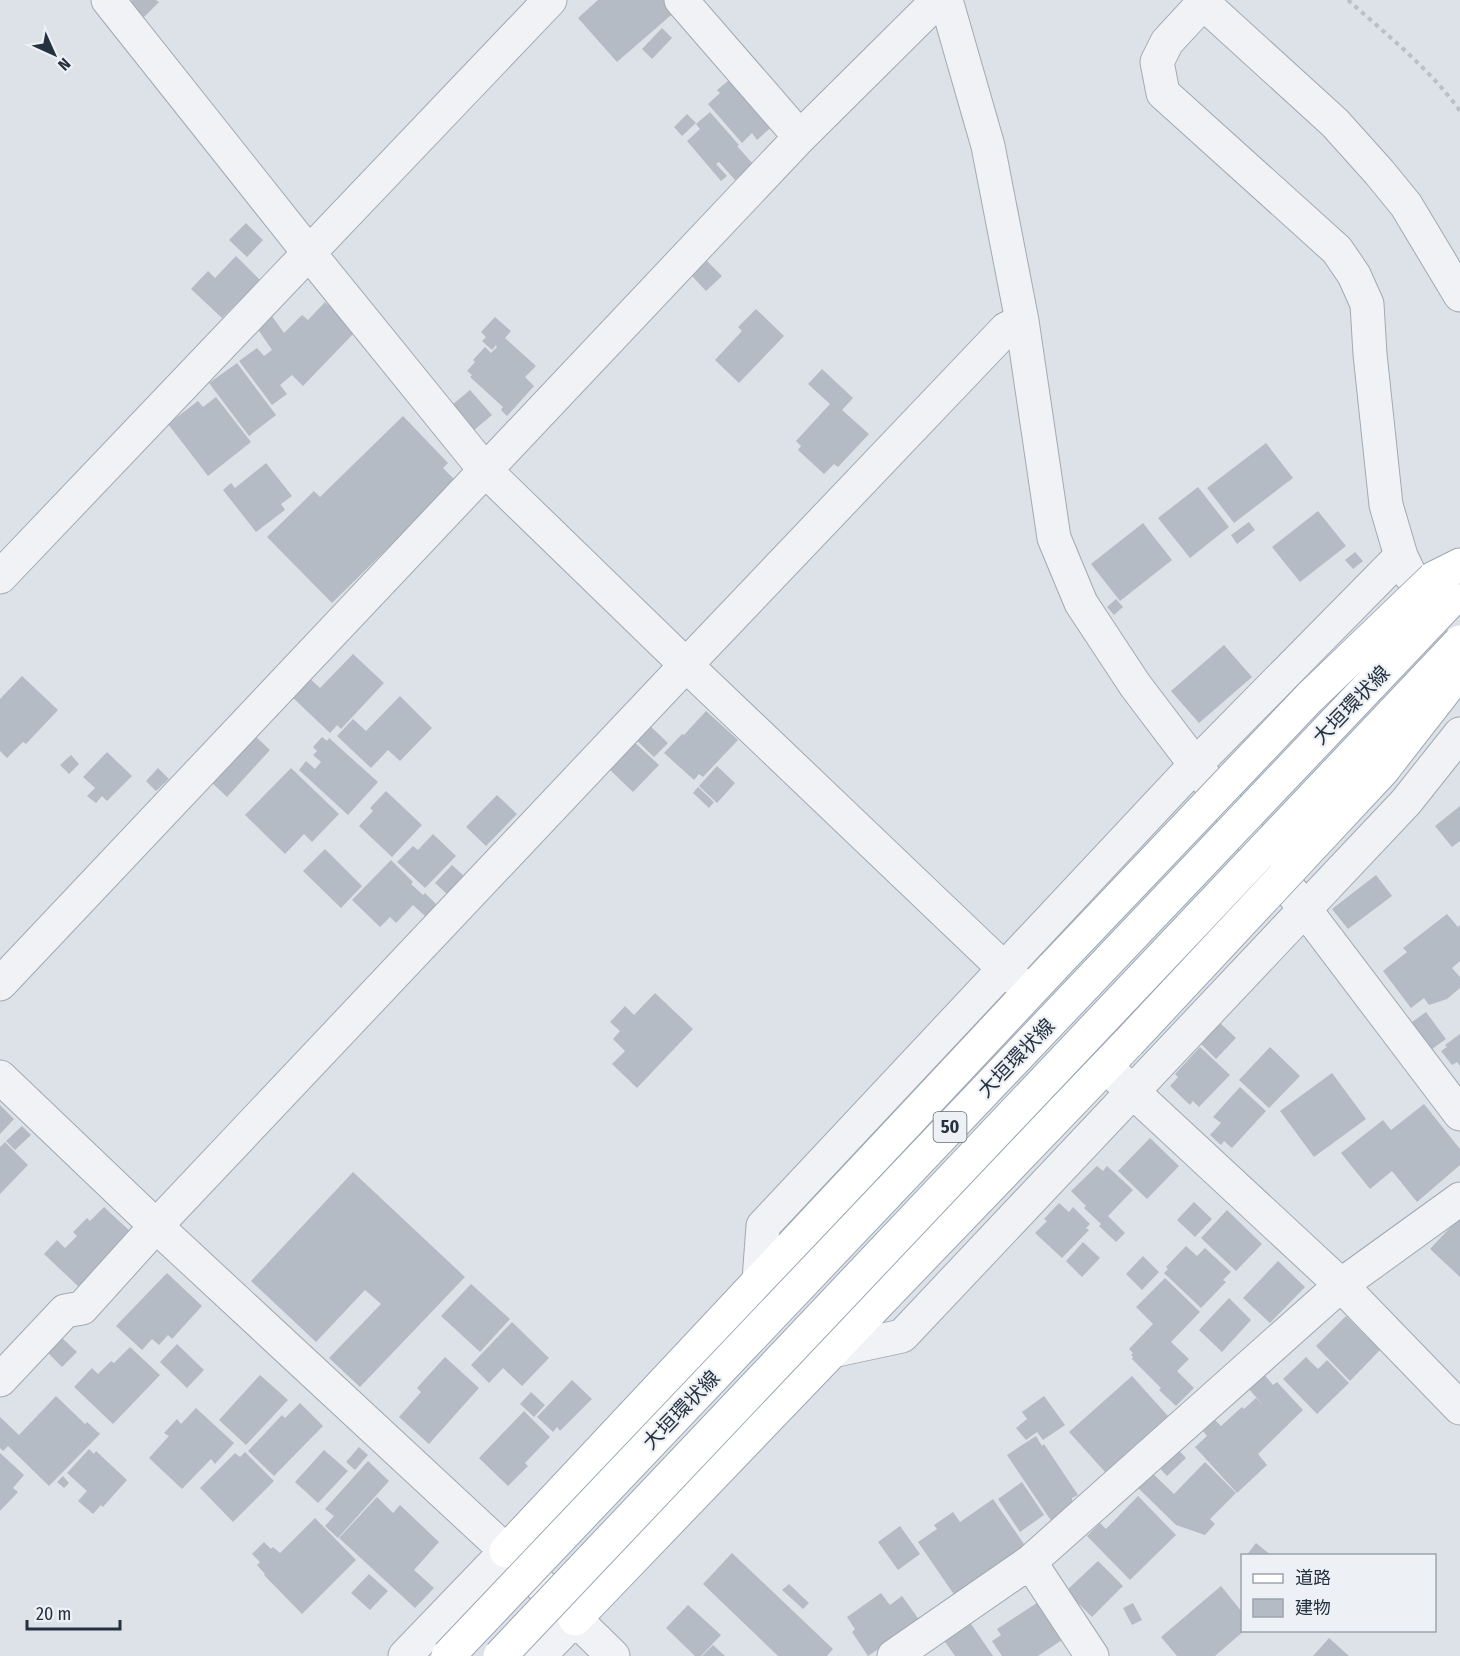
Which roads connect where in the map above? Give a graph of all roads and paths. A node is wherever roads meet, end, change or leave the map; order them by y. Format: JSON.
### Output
{"nodes":[{"id":1,"x":108,"y":0,"type":"edge"},
{"id":2,"x":550,"y":0,"type":"edge"},
{"id":3,"x":681,"y":0,"type":"edge"},
{"id":4,"x":1348,"y":0,"type":"edge"},
{"id":5,"x":1202,"y":1,"type":"edge"},
{"id":6,"x":947,"y":4,"type":"edge"},
{"id":7,"x":1460,"y":111,"type":"edge"},
{"id":8,"x":800,"y":137,"type":"junction"},
{"id":9,"x":309,"y":253,"type":"junction"},
{"id":10,"x":1460,"y":295,"type":"edge"},
{"id":11,"x":1022,"y":321,"type":"junction"},
{"id":12,"x":485,"y":470,"type":"junction"},
{"id":13,"x":1401,"y":556,"type":"junction"},
{"id":14,"x":0,"y":577,"type":"edge"},
{"id":15,"x":1451,"y":583,"type":"edge"},
{"id":16,"x":1460,"y":642,"type":"edge"},
{"id":17,"x":686,"y":665,"type":"junction"},
{"id":18,"x":1460,"y":671,"type":"edge"},
{"id":19,"x":1460,"y":678,"type":"edge"},
{"id":20,"x":1460,"y":734,"type":"edge"},
{"id":21,"x":1196,"y":765,"type":"junction"},
{"id":22,"x":1305,"y":909,"type":"junction"},
{"id":23,"x":1009,"y":973,"type":"junction"},
{"id":24,"x":0,"y":984,"type":"edge"},
{"id":25,"x":0,"y":1077,"type":"edge"},
{"id":26,"x":1124,"y":1083,"type":"junction"},
{"id":27,"x":1460,"y":1114,"type":"edge"},
{"id":28,"x":1460,"y":1199,"type":"edge"},
{"id":29,"x":156,"y":1226,"type":"junction"},
{"id":30,"x":759,"y":1280,"type":"junction"},
{"id":31,"x":1341,"y":1285,"type":"junction"},
{"id":32,"x":832,"y":1351,"type":"junction"},
{"id":33,"x":0,"y":1380,"type":"edge"},
{"id":34,"x":1460,"y":1408,"type":"edge"},
{"id":35,"x":506,"y":1551,"type":"junction"},
{"id":36,"x":1030,"y":1562,"type":"junction"},
{"id":37,"x":575,"y":1619,"type":"junction"},
{"id":38,"x":405,"y":1656,"type":"edge"},
{"id":39,"x":448,"y":1656,"type":"edge"},
{"id":40,"x":500,"y":1656,"type":"edge"},
{"id":41,"x":539,"y":1656,"type":"edge"},
{"id":42,"x":613,"y":1656,"type":"edge"},
{"id":43,"x":894,"y":1656,"type":"edge"},
{"id":44,"x":1092,"y":1656,"type":"edge"}],
"edges":[{"from":1,"to":9,"type":"street"},
{"from":2,"to":9,"type":"street"},
{"from":3,"to":8,"type":"street"},
{"from":4,"to":7,"type":"path"},
{"from":5,"to":10,"type":"street"},
{"from":5,"to":13,"type":"street"},
{"from":6,"to":8,"type":"street"},
{"from":6,"to":11,"type":"street"},
{"from":8,"to":12,"type":"street"},
{"from":9,"to":12,"type":"street"},
{"from":9,"to":14,"type":"street"},
{"from":11,"to":17,"type":"street"},
{"from":11,"to":21,"type":"street"},
{"from":12,"to":17,"type":"street"},
{"from":12,"to":24,"type":"street"},
{"from":13,"to":19,"type":"street"},
{"from":13,"to":21,"type":"street"},
{"from":15,"to":30,"type":"main road","number":"50","bridge":true},
{"from":15,"to":39,"type":"main road","name":"大垣環状線","number":"50","bridge":true},
{"from":16,"to":40,"type":"main road","name":"大垣環状線","number":"50","bridge":true},
{"from":17,"to":23,"type":"street"},
{"from":17,"to":29,"type":"street"},
{"from":18,"to":32,"type":"main road","bridge":true},
{"from":20,"to":22,"type":"street"},
{"from":21,"to":22,"type":"street"},
{"from":21,"to":23,"type":"street"},
{"from":22,"to":26,"type":"street"},
{"from":22,"to":27,"type":"street"},
{"from":23,"to":30,"type":"street"},
{"from":25,"to":29,"type":"street"},
{"from":26,"to":31,"type":"street"},
{"from":26,"to":32,"type":"street"},
{"from":28,"to":31,"type":"street"},
{"from":29,"to":33,"type":"street"},
{"from":29,"to":35,"type":"street"},
{"from":30,"to":35,"type":"main road","number":"50"},
{"from":31,"to":34,"type":"street"},
{"from":31,"to":36,"type":"street"},
{"from":32,"to":37,"type":"main road"},
{"from":35,"to":37,"type":"street"},
{"from":35,"to":38,"type":"street"},
{"from":36,"to":43,"type":"street"},
{"from":36,"to":44,"type":"street"},
{"from":37,"to":41,"type":"street"},
{"from":37,"to":42,"type":"street"}]}
